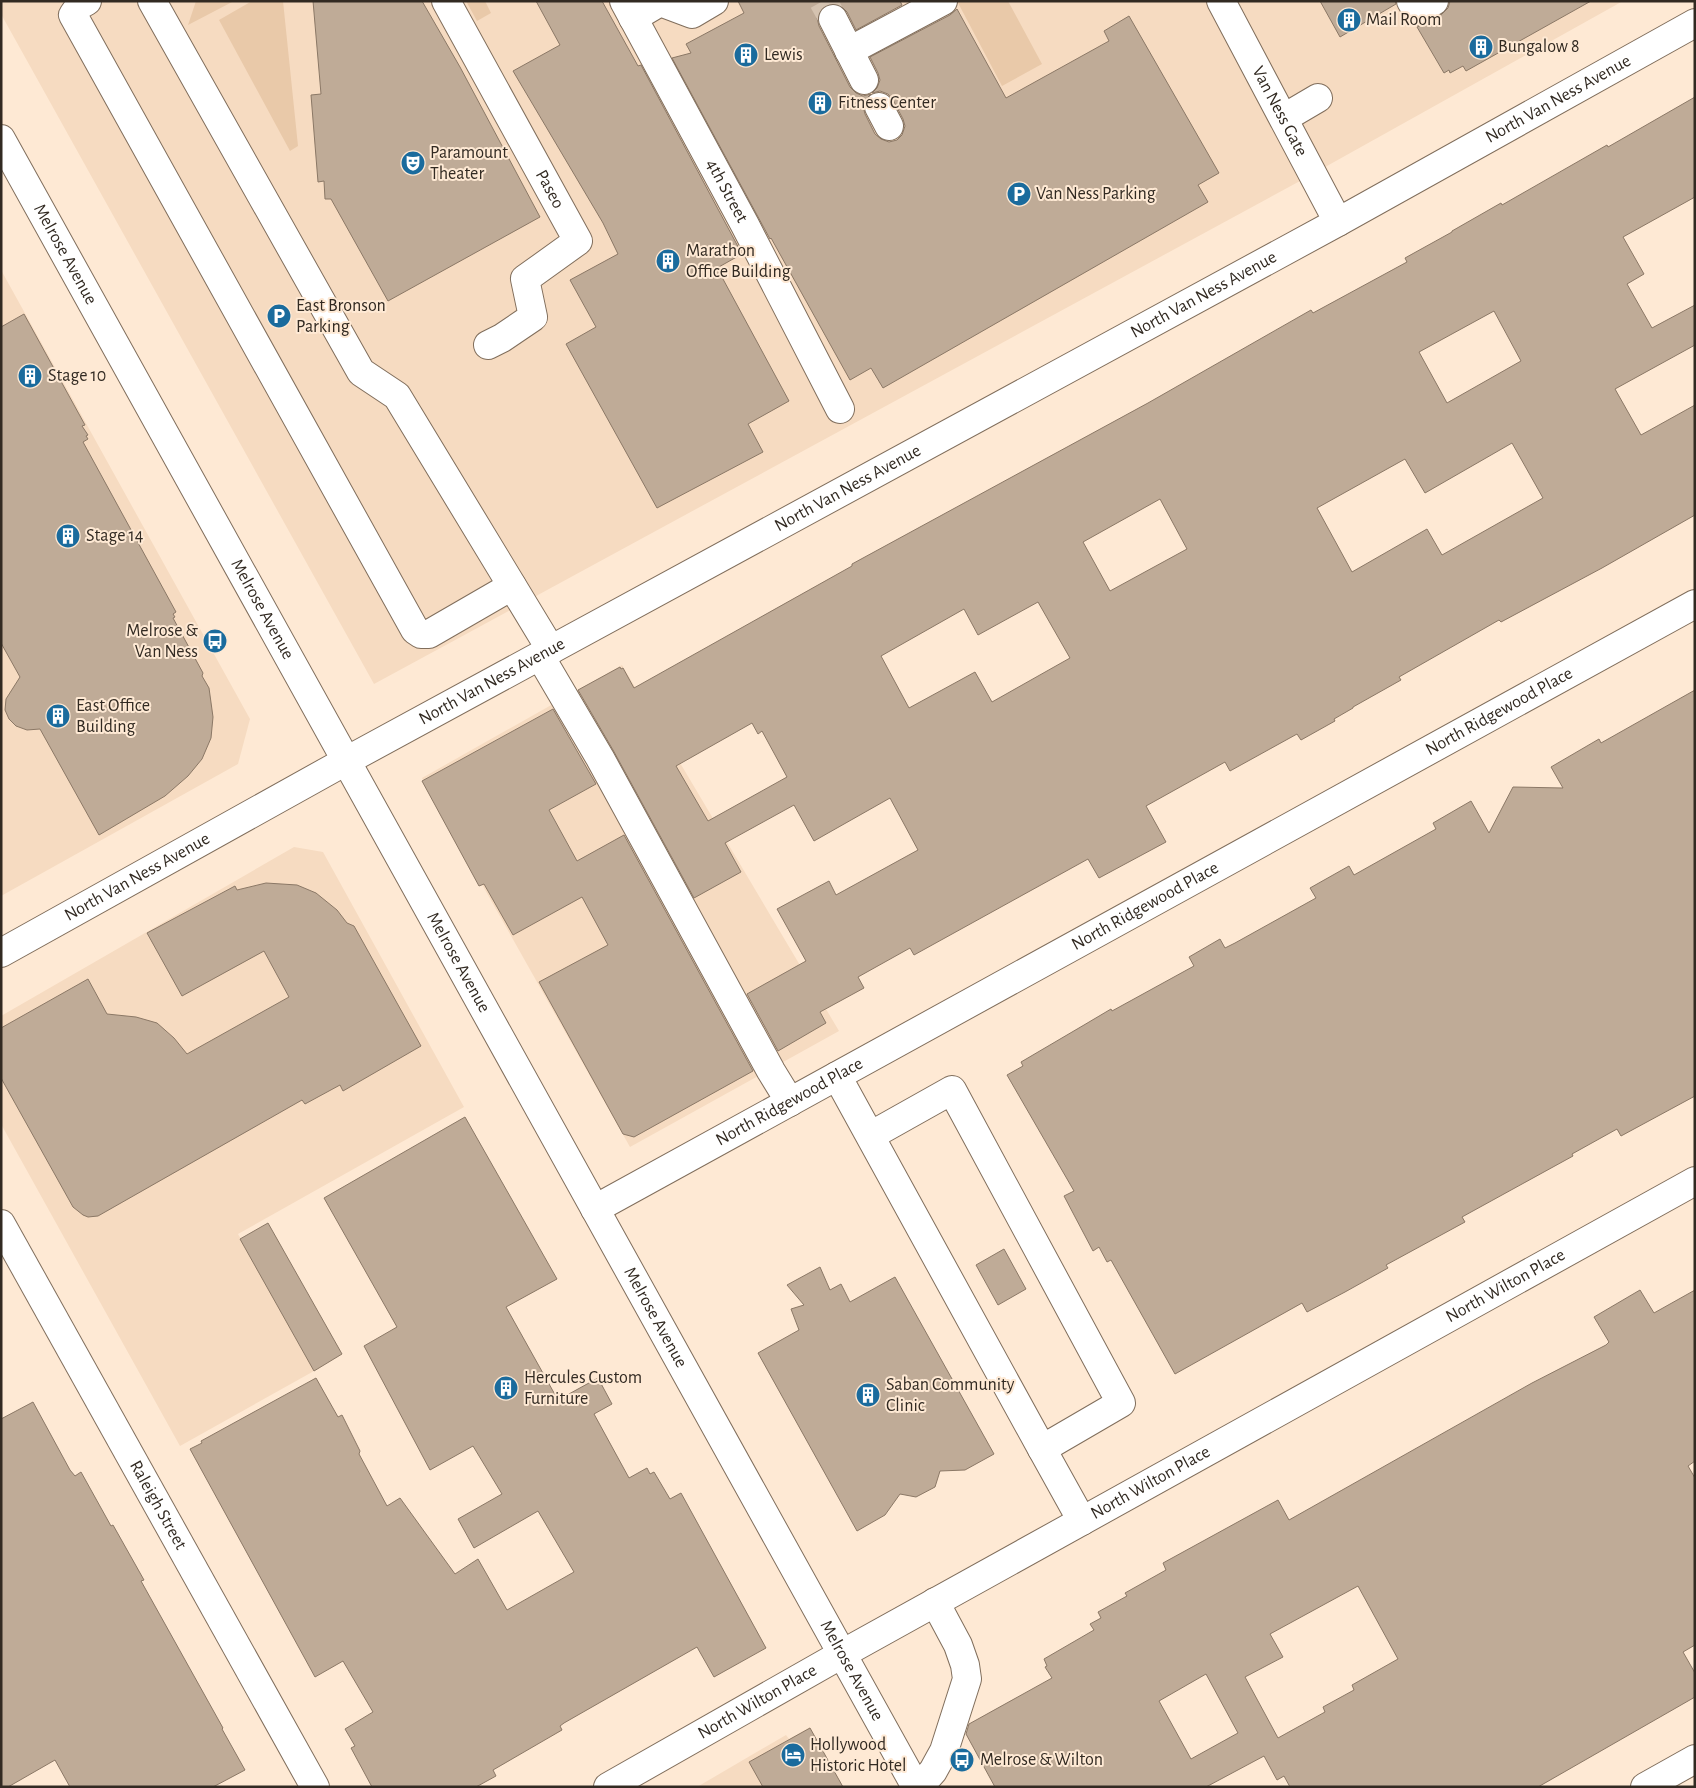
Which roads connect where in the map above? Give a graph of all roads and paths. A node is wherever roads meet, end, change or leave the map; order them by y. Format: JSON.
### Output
{"nodes":[{"id":1,"x":87,"y":1,"type":"edge"},
{"id":2,"x":152,"y":1,"type":"edge"},
{"id":3,"x":446,"y":1,"type":"edge"},
{"id":4,"x":714,"y":1,"type":"edge"},
{"id":5,"x":943,"y":1,"type":"edge"},
{"id":6,"x":1221,"y":1,"type":"edge"},
{"id":7,"x":1411,"y":1,"type":"edge"},
{"id":8,"x":1434,"y":1,"type":"edge"},
{"id":9,"x":628,"y":10,"type":"edge"},
{"id":10,"x":833,"y":19,"type":"tunnel mouth"},
{"id":11,"x":1695,"y":23,"type":"edge"},
{"id":12,"x":849,"y":51,"type":"junction"},
{"id":13,"x":864,"y":80,"type":"dead end"},
{"id":14,"x":1318,"y":98,"type":"dead end"},
{"id":15,"x":1284,"y":118,"type":"junction"},
{"id":16,"x":1,"y":139,"type":"edge"},
{"id":17,"x":1338,"y":222,"type":"junction"},
{"id":18,"x":488,"y":346,"type":"dead end"},
{"id":19,"x":840,"y":409,"type":"dead end"},
{"id":20,"x":512,"y":586,"type":"junction"},
{"id":21,"x":1695,"y":604,"type":"edge"},
{"id":22,"x":546,"y":653,"type":"junction"},
{"id":23,"x":346,"y":761,"type":"junction"},
{"id":24,"x":1,"y":953,"type":"edge"},
{"id":25,"x":837,"y":1076,"type":"junction"},
{"id":26,"x":790,"y":1102,"type":"junction"},
{"id":27,"x":870,"y":1136,"type":"junction"},
{"id":28,"x":1695,"y":1181,"type":"edge"},
{"id":29,"x":595,"y":1209,"type":"junction"},
{"id":30,"x":1,"y":1224,"type":"edge"},
{"id":31,"x":1042,"y":1449,"type":"junction"},
{"id":32,"x":1082,"y":1521,"type":"junction"},
{"id":33,"x":935,"y":1602,"type":"junction"},
{"id":34,"x":842,"y":1654,"type":"junction"},
{"id":35,"x":1695,"y":1759,"type":"edge"},
{"id":36,"x":315,"y":1787,"type":"edge"},
{"id":37,"x":608,"y":1787,"type":"edge"},
{"id":38,"x":918,"y":1787,"type":"edge"},
{"id":39,"x":1646,"y":1787,"type":"edge"}],
"edges":[{"from":1,"to":20,"type":"street"},
{"from":2,"to":20,"type":"street"},
{"from":3,"to":18,"type":"street","name":"Paseo"},
{"from":4,"to":9,"type":"street"},
{"from":5,"to":12,"type":"street"},
{"from":6,"to":15,"type":"street","name":"Van Ness Gate"},
{"from":7,"to":8,"type":"street"},
{"from":9,"to":19,"type":"street","name":"4th Street"},
{"from":10,"to":12,"type":"street"},
{"from":11,"to":17,"type":"street","name":"North Van Ness Avenue"},
{"from":12,"to":13,"type":"street"},
{"from":14,"to":15,"type":"street"},
{"from":15,"to":17,"type":"street","name":"Van Ness Gate"},
{"from":16,"to":23,"type":"street","name":"Melrose Avenue"},
{"from":17,"to":22,"type":"street","name":"North Van Ness Avenue"},
{"from":20,"to":22,"type":"street"},
{"from":21,"to":25,"type":"street","name":"North Ridgewood Place"},
{"from":22,"to":23,"type":"street","name":"North Van Ness Avenue"},
{"from":22,"to":26,"type":"street"},
{"from":23,"to":24,"type":"street","name":"North Van Ness Avenue"},
{"from":23,"to":29,"type":"street","name":"Melrose Avenue"},
{"from":25,"to":26,"type":"street","name":"North Ridgewood Place"},
{"from":25,"to":27,"type":"street"},
{"from":26,"to":29,"type":"street","name":"North Ridgewood Place"},
{"from":27,"to":31,"type":"street"},
{"from":27,"to":31,"type":"street"},
{"from":28,"to":32,"type":"street","name":"North Wilton Place"},
{"from":29,"to":34,"type":"street","name":"Melrose Avenue"},
{"from":30,"to":36,"type":"street","name":"Raleigh Street"},
{"from":31,"to":32,"type":"street"},
{"from":32,"to":33,"type":"street","name":"North Wilton Place"},
{"from":33,"to":34,"type":"street","name":"North Wilton Place"},
{"from":33,"to":38,"type":"street"},
{"from":34,"to":37,"type":"street","name":"North Wilton Place"},
{"from":34,"to":38,"type":"street","name":"Melrose Avenue"},
{"from":35,"to":39,"type":"street"}]}
